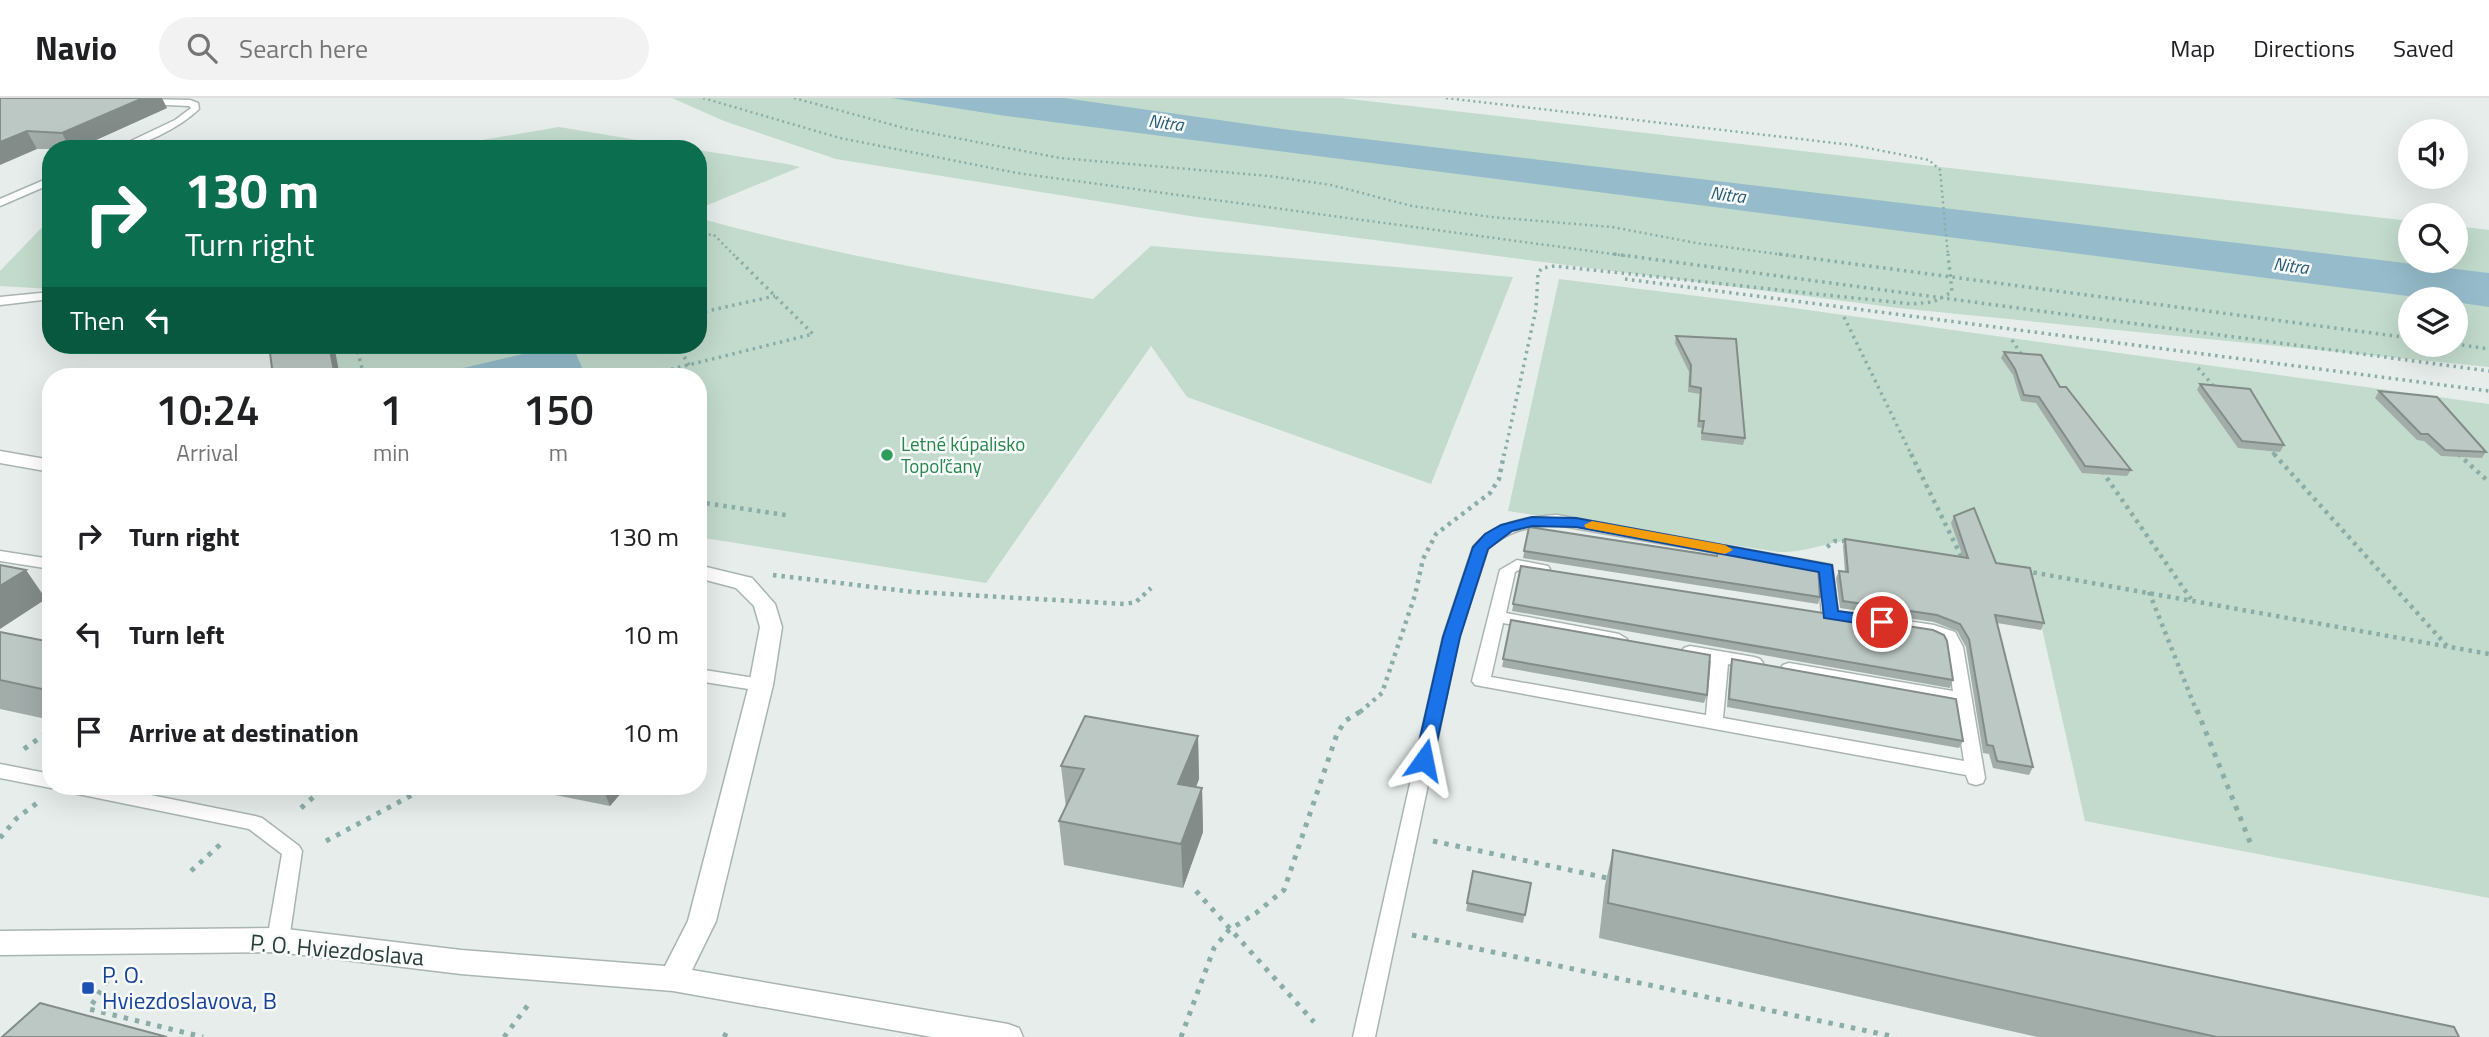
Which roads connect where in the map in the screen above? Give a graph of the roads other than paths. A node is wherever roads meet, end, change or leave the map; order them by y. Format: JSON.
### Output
{"nodes":[{"id":1,"x":137,"y":101,"type":"edge"},
{"id":2,"x":139,"y":140,"type":"edge"},
{"id":3,"x":42,"y":184,"type":"edge"},
{"id":4,"x":0,"y":203,"type":"edge"},
{"id":5,"x":42,"y":296,"type":"edge"},
{"id":6,"x":0,"y":301,"type":"edge"},
{"id":7,"x":0,"y":457,"type":"edge"},
{"id":8,"x":42,"y":464,"type":"edge"},
{"id":9,"x":0,"y":556,"type":"edge"},
{"id":10,"x":42,"y":563,"type":"edge"},
{"id":11,"x":1558,"y":572,"type":"edge"},
{"id":12,"x":707,"y":573,"type":"edge"},
{"id":13,"x":1498,"y":617,"type":"junction"},
{"id":14,"x":1642,"y":643,"type":"edge"},
{"id":15,"x":1668,"y":648,"type":"edge"},
{"id":16,"x":1720,"y":657,"type":"junction"},
{"id":17,"x":707,"y":676,"type":"edge"},
{"id":18,"x":761,"y":685,"type":"junction"},
{"id":19,"x":1963,"y":699,"type":"junction"},
{"id":20,"x":1714,"y":723,"type":"junction"},
{"id":21,"x":0,"y":771,"type":"edge"},
{"id":22,"x":42,"y":779,"type":"edge"},
{"id":23,"x":118,"y":795,"type":"edge"},
{"id":24,"x":278,"y":940,"type":"junction"},
{"id":25,"x":0,"y":943,"type":"edge"},
{"id":26,"x":673,"y":979,"type":"junction"},
{"id":27,"x":1008,"y":1037,"type":"edge"},
{"id":28,"x":1364,"y":1037,"type":"edge"}],
"edges":[{"from":1,"to":2,"type":"lane"},
{"from":3,"to":4,"type":"lane"},
{"from":5,"to":6,"type":"lane"},
{"from":7,"to":8,"type":"street"},
{"from":9,"to":10,"type":"lane"},
{"from":11,"to":13,"type":"lane"},
{"from":12,"to":18,"type":"street"},
{"from":13,"to":14,"type":"lane"},
{"from":13,"to":20,"type":"lane"},
{"from":15,"to":16,"type":"lane"},
{"from":16,"to":19,"type":"lane"},
{"from":16,"to":20,"type":"lane"},
{"from":17,"to":18,"type":"lane"},
{"from":18,"to":26,"type":"street"},
{"from":19,"to":20,"type":"lane"},
{"from":19,"to":28,"type":"lane"},
{"from":21,"to":22,"type":"lane"},
{"from":23,"to":24,"type":"lane"},
{"from":24,"to":25,"type":"street","name":"P. O. Hviezdoslava"},
{"from":24,"to":26,"type":"street","name":"P. O. Hviezdoslava"},
{"from":26,"to":27,"type":"street","name":"P. O. Hviezdoslava"}]}
